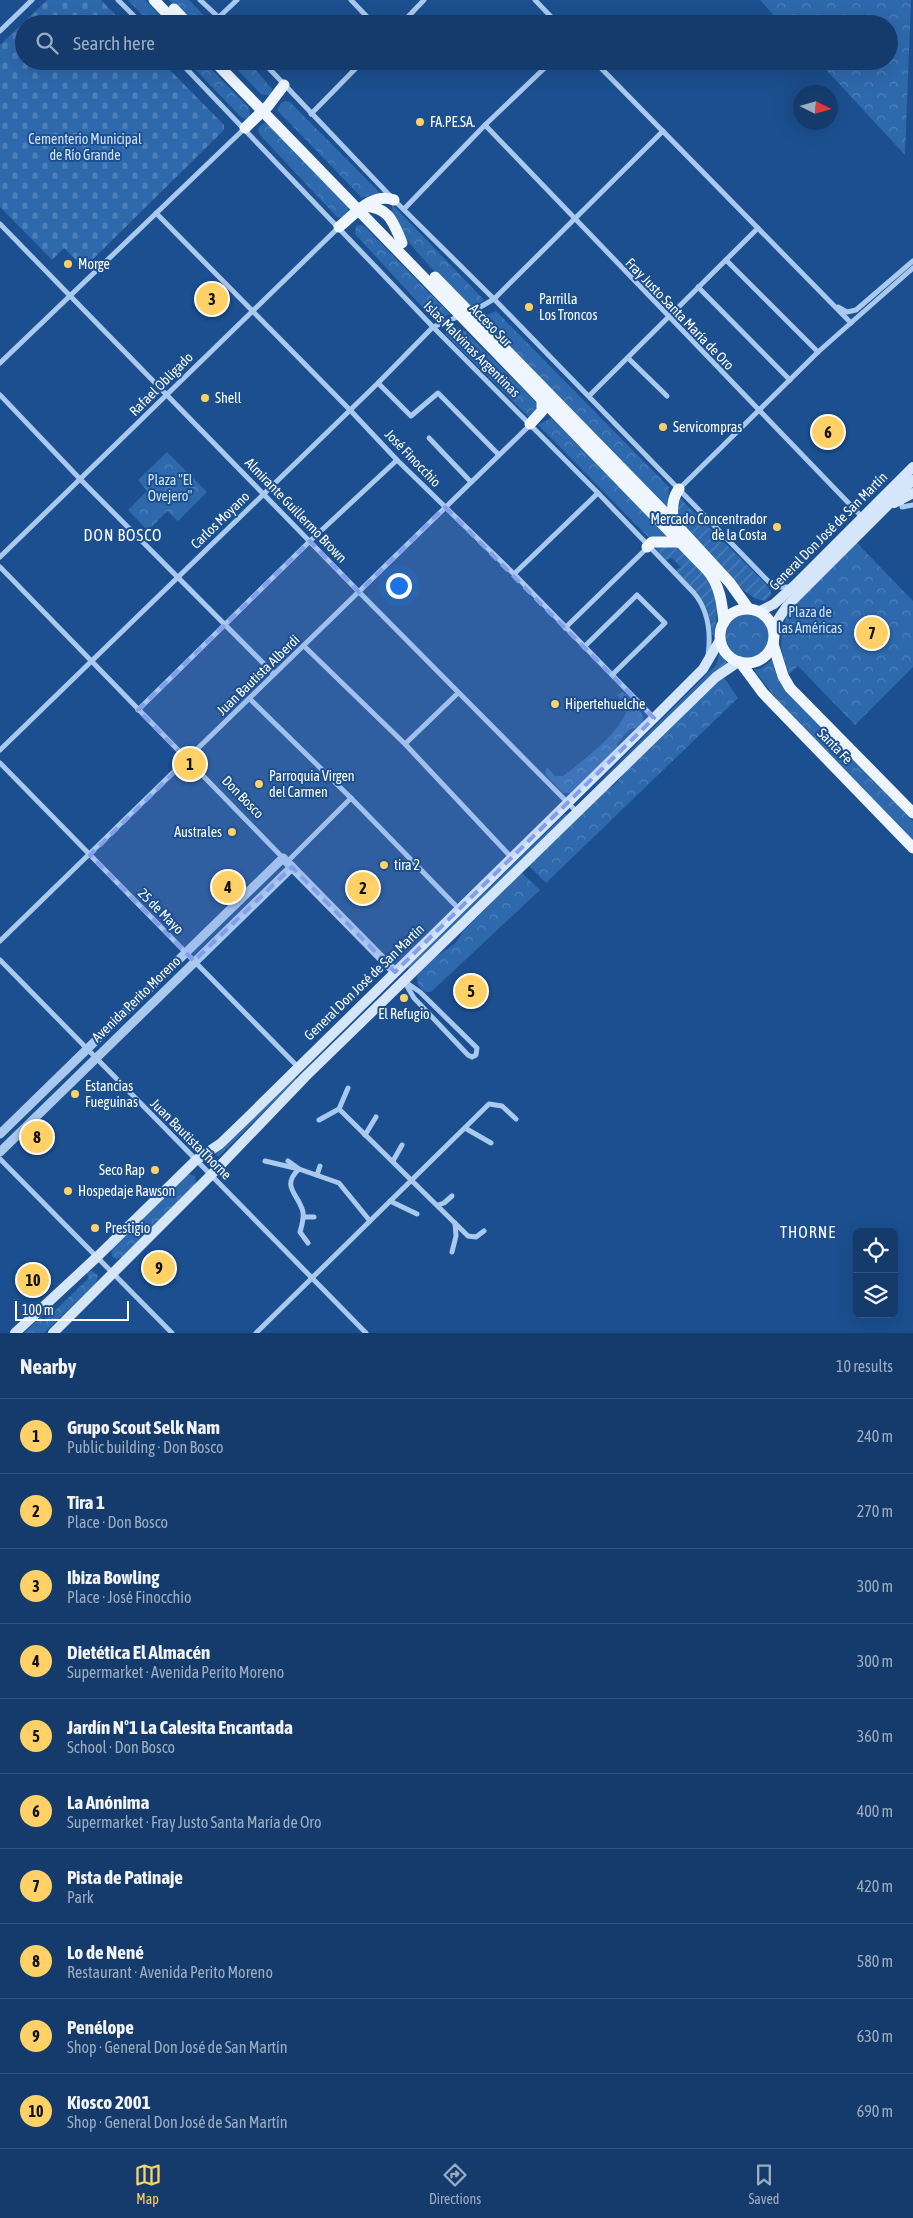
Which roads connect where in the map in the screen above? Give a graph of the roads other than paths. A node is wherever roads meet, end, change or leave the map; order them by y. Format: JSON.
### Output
{"nodes":[{"id":1,"x":32,"y":0,"type":"edge"},
{"id":2,"x":118,"y":0,"type":"edge"},
{"id":3,"x":154,"y":0,"type":"edge"},
{"id":4,"x":165,"y":0,"type":"edge"},
{"id":5,"x":200,"y":0,"type":"edge"},
{"id":6,"x":237,"y":0,"type":"edge"},
{"id":7,"x":351,"y":0,"type":"edge"},
{"id":8,"x":424,"y":0,"type":"edge"},
{"id":9,"x":534,"y":0,"type":"edge"},
{"id":10,"x":17,"y":15,"type":"edge"},
{"id":11,"x":133,"y":15,"type":"edge"},
{"id":12,"x":169,"y":15,"type":"edge"},
{"id":13,"x":179,"y":15,"type":"edge"},
{"id":14,"x":217,"y":15,"type":"edge"},
{"id":15,"x":221,"y":15,"type":"edge"},
{"id":16,"x":365,"y":15,"type":"edge"},
{"id":17,"x":409,"y":15,"type":"edge"},
{"id":18,"x":549,"y":15,"type":"edge"},
{"id":19,"x":15,"y":16,"type":"edge"},
{"id":20,"x":0,"y":31,"type":"edge"},
{"id":21,"x":188,"y":70,"type":"edge"},
{"id":22,"x":224,"y":70,"type":"edge"},
{"id":23,"x":232,"y":70,"type":"edge"},
{"id":24,"x":270,"y":70,"type":"edge"},
{"id":25,"x":354,"y":70,"type":"edge"},
{"id":26,"x":543,"y":70,"type":"edge"},
{"id":27,"x":603,"y":70,"type":"edge"},
{"id":28,"x":284,"y":85,"type":"junction"},
{"id":29,"x":266,"y":109,"type":"junction"},
{"id":30,"x":311,"y":114,"type":"junction"},
{"id":31,"x":485,"y":125,"type":"junction"},
{"id":32,"x":245,"y":128,"type":"junction"},
{"id":33,"x":663,"y":131,"type":"junction"},
{"id":34,"x":394,"y":200,"type":"junction"},
{"id":35,"x":362,"y":208,"type":"junction"},
{"id":36,"x":404,"y":208,"type":"junction"},
{"id":37,"x":156,"y":213,"type":"junction"},
{"id":38,"x":573,"y":219,"type":"junction"},
{"id":39,"x":0,"y":224,"type":"edge"},
{"id":40,"x":339,"y":227,"type":"junction"},
{"id":41,"x":758,"y":228,"type":"junction"},
{"id":42,"x":726,"y":260,"type":"junction"},
{"id":43,"x":913,"y":261,"type":"edge"},
{"id":44,"x":913,"y":268,"type":"edge"},
{"id":45,"x":698,"y":287,"type":"junction"},
{"id":46,"x":69,"y":295,"type":"junction"},
{"id":47,"x":494,"y":299,"type":"junction"},
{"id":48,"x":832,"y":303,"type":"junction"},
{"id":49,"x":252,"y":311,"type":"junction"},
{"id":50,"x":466,"y":314,"type":"junction"},
{"id":51,"x":667,"y":317,"type":"junction"},
{"id":52,"x":851,"y":323,"type":"junction"},
{"id":53,"x":433,"y":327,"type":"junction"},
{"id":54,"x":818,"y":352,"type":"junction"},
{"id":55,"x":628,"y":358,"type":"junction"},
{"id":56,"x":0,"y":364,"type":"edge"},
{"id":57,"x":790,"y":380,"type":"junction"},
{"id":58,"x":378,"y":383,"type":"junction"},
{"id":59,"x":166,"y":394,"type":"junction"},
{"id":60,"x":0,"y":396,"type":"edge"},
{"id":61,"x":589,"y":396,"type":"junction"},
{"id":62,"x":667,"y":396,"type":"dead end"},
{"id":63,"x":542,"y":398,"type":"junction"},
{"id":64,"x":350,"y":410,"type":"junction"},
{"id":65,"x":758,"y":411,"type":"junction"},
{"id":66,"x":530,"y":424,"type":"junction"},
{"id":67,"x":429,"y":438,"type":"dead end"},
{"id":68,"x":499,"y":454,"type":"junction"},
{"id":69,"x":397,"y":460,"type":"junction"},
{"id":70,"x":913,"y":467,"type":"edge"},
{"id":71,"x":81,"y":480,"type":"junction"},
{"id":72,"x":913,"y":480,"type":"edge"},
{"id":73,"x":471,"y":482,"type":"junction"},
{"id":74,"x":679,"y":488,"type":"junction"},
{"id":75,"x":264,"y":493,"type":"junction"},
{"id":76,"x":598,"y":493,"type":"junction"},
{"id":77,"x":913,"y":493,"type":"edge"},
{"id":78,"x":900,"y":500,"type":"junction"},
{"id":79,"x":913,"y":505,"type":"edge"},
{"id":80,"x":445,"y":507,"type":"junction"},
{"id":81,"x":883,"y":510,"type":"junction"},
{"id":82,"x":862,"y":517,"type":"junction"},
{"id":83,"x":673,"y":521,"type":"junction"},
{"id":84,"x":310,"y":541,"type":"junction"},
{"id":85,"x":680,"y":542,"type":"junction"},
{"id":86,"x":647,"y":547,"type":"junction"},
{"id":87,"x":0,"y":557,"type":"edge"},
{"id":88,"x":0,"y":567,"type":"edge"},
{"id":89,"x":514,"y":574,"type":"junction"},
{"id":90,"x":177,"y":576,"type":"junction"},
{"id":91,"x":795,"y":585,"type":"junction"},
{"id":92,"x":358,"y":592,"type":"junction"},
{"id":93,"x":748,"y":608,"type":"junction"},
{"id":94,"x":760,"y":611,"type":"junction"},
{"id":95,"x":724,"y":622,"type":"junction"},
{"id":96,"x":225,"y":625,"type":"junction"},
{"id":97,"x":773,"y":627,"type":"junction"},
{"id":98,"x":565,"y":628,"type":"junction"},
{"id":99,"x":720,"y":640,"type":"junction"},
{"id":100,"x":773,"y":644,"type":"junction"},
{"id":101,"x":304,"y":646,"type":"junction"},
{"id":102,"x":584,"y":646,"type":"junction"},
{"id":103,"x":90,"y":661,"type":"junction"},
{"id":104,"x":739,"y":662,"type":"junction"},
{"id":105,"x":703,"y":669,"type":"junction"},
{"id":106,"x":274,"y":674,"type":"junction"},
{"id":107,"x":612,"y":675,"type":"junction"},
{"id":108,"x":458,"y":692,"type":"junction"},
{"id":109,"x":250,"y":699,"type":"junction"},
{"id":110,"x":138,"y":710,"type":"junction"},
{"id":111,"x":654,"y":718,"type":"junction"},
{"id":112,"x":405,"y":744,"type":"junction"},
{"id":113,"x":0,"y":750,"type":"edge"},
{"id":114,"x":187,"y":760,"type":"junction"},
{"id":115,"x":0,"y":764,"type":"edge"},
{"id":116,"x":351,"y":798,"type":"junction"},
{"id":117,"x":567,"y":802,"type":"junction"},
{"id":118,"x":576,"y":811,"type":"junction"},
{"id":119,"x":913,"y":813,"type":"edge"},
{"id":120,"x":913,"y":848,"type":"edge"},
{"id":121,"x":90,"y":855,"type":"junction"},
{"id":122,"x":511,"y":857,"type":"junction"},
{"id":123,"x":287,"y":862,"type":"junction"},
{"id":124,"x":459,"y":909,"type":"junction"},
{"id":125,"x":0,"y":941,"type":"edge"},
{"id":126,"x":186,"y":952,"type":"junction"},
{"id":127,"x":0,"y":960,"type":"edge"},
{"id":128,"x":194,"y":961,"type":"junction"},
{"id":129,"x":395,"y":972,"type":"junction"},
{"id":130,"x":404,"y":981,"type":"junction"},
{"id":131,"x":88,"y":1050,"type":"junction"},
{"id":132,"x":96,"y":1058,"type":"junction"},
{"id":133,"x":298,"y":1067,"type":"junction"},
{"id":134,"x":306,"y":1076,"type":"junction"},
{"id":135,"x":348,"y":1088,"type":"dead end"},
{"id":136,"x":339,"y":1109,"type":"junction"},
{"id":137,"x":376,"y":1117,"type":"dead end"},
{"id":138,"x":516,"y":1119,"type":"dead end"},
{"id":139,"x":319,"y":1120,"type":"dead end"},
{"id":140,"x":465,"y":1128,"type":"junction"},
{"id":141,"x":0,"y":1134,"type":"edge"},
{"id":142,"x":365,"y":1135,"type":"junction"},
{"id":143,"x":491,"y":1143,"type":"dead end"},
{"id":144,"x":402,"y":1145,"type":"dead end"},
{"id":145,"x":0,"y":1152,"type":"edge"},
{"id":146,"x":0,"y":1160,"type":"edge"},
{"id":147,"x":196,"y":1160,"type":"junction"},
{"id":148,"x":265,"y":1161,"type":"dead end"},
{"id":149,"x":288,"y":1161,"type":"dead end"},
{"id":150,"x":393,"y":1161,"type":"junction"},
{"id":151,"x":320,"y":1166,"type":"dead end"},
{"id":152,"x":299,"y":1169,"type":"junction"},
{"id":153,"x":211,"y":1175,"type":"junction"},
{"id":154,"x":317,"y":1175,"type":"junction"},
{"id":155,"x":412,"y":1181,"type":"junction"},
{"id":156,"x":452,"y":1196,"type":"dead end"},
{"id":157,"x":390,"y":1201,"type":"junction"},
{"id":158,"x":438,"y":1205,"type":"junction"},
{"id":159,"x":416,"y":1214,"type":"dead end"},
{"id":160,"x":304,"y":1217,"type":"junction"},
{"id":161,"x":314,"y":1217,"type":"dead end"},
{"id":162,"x":370,"y":1221,"type":"junction"},
{"id":163,"x":454,"y":1222,"type":"junction"},
{"id":164,"x":484,"y":1231,"type":"dead end"},
{"id":165,"x":308,"y":1243,"type":"dead end"},
{"id":166,"x":452,"y":1252,"type":"dead end"},
{"id":167,"x":98,"y":1256,"type":"junction"},
{"id":168,"x":113,"y":1272,"type":"junction"},
{"id":169,"x":311,"y":1278,"type":"junction"},
{"id":170,"x":15,"y":1333,"type":"edge"},
{"id":171,"x":53,"y":1333,"type":"edge"},
{"id":172,"x":172,"y":1333,"type":"edge"},
{"id":173,"x":256,"y":1333,"type":"edge"},
{"id":174,"x":366,"y":1333,"type":"edge"}],
"edges":[{"from":1,"to":10,"type":"street"},
{"from":2,"to":11,"type":"street"},
{"from":3,"to":12,"type":"main road"},
{"from":4,"to":13,"type":"main road"},
{"from":5,"to":14,"type":"street"},
{"from":6,"to":15,"type":"street"},
{"from":7,"to":16,"type":"street"},
{"from":8,"to":17,"type":"street"},
{"from":9,"to":18,"type":"street"},
{"from":19,"to":20,"type":"street"},
{"from":21,"to":32,"type":"street","name":"Islas Malvinas Argentinas"},
{"from":22,"to":29,"type":"main road","name":"Acceso Sur"},
{"from":23,"to":29,"type":"main road","name":"Acceso Sur"},
{"from":24,"to":28,"type":"street"},
{"from":25,"to":30,"type":"street"},
{"from":26,"to":31,"type":"street"},
{"from":27,"to":33,"type":"street"},
{"from":28,"to":29,"type":"main road"},
{"from":28,"to":30,"type":"street"},
{"from":29,"to":32,"type":"main road"},
{"from":29,"to":35,"type":"main road","name":"Acceso Sur"},
{"from":30,"to":34,"type":"street"},
{"from":31,"to":36,"type":"street"},
{"from":31,"to":38,"type":"street","name":"Fray Justo Santa María de Oro"},
{"from":32,"to":37,"type":"street"},
{"from":32,"to":40,"type":"street","name":"Islas Malvinas Argentinas"},
{"from":33,"to":38,"type":"street","name":"Carlos Moyano"},
{"from":33,"to":41,"type":"street"},
{"from":34,"to":35,"type":"main road"},
{"from":34,"to":36,"type":"street"},
{"from":35,"to":40,"type":"main road"},
{"from":35,"to":50,"type":"main road","name":"Acceso Sur"},
{"from":35,"to":50,"type":"main road","name":"Acceso Sur"},
{"from":36,"to":47,"type":"street"},
{"from":37,"to":46,"type":"street"},
{"from":37,"to":49,"type":"street","name":"José Finocchio"},
{"from":38,"to":47,"type":"street","name":"Carlos Moyano"},
{"from":38,"to":51,"type":"street","name":"Fray Justo Santa María de Oro"},
{"from":39,"to":46,"type":"street","name":"Almirante Guillermo Brown"},
{"from":40,"to":49,"type":"street","name":"Rafael Obligado"},
{"from":40,"to":53,"type":"street","name":"Islas Malvinas Argentinas"},
{"from":41,"to":42,"type":"street"},
{"from":41,"to":48,"type":"street"},
{"from":42,"to":45,"type":"street"},
{"from":42,"to":54,"type":"street"},
{"from":43,"to":48,"type":"street"},
{"from":44,"to":52,"type":"street"},
{"from":45,"to":51,"type":"street"},
{"from":45,"to":57,"type":"street"},
{"from":46,"to":56,"type":"street"},
{"from":46,"to":59,"type":"street","name":"Almirante Guillermo Brown"},
{"from":47,"to":50,"type":"street","name":"Carlos Moyano"},
{"from":47,"to":61,"type":"street"},
{"from":48,"to":52,"type":"street"},
{"from":49,"to":59,"type":"street","name":"Rafael Obligado"},
{"from":49,"to":64,"type":"street","name":"José Finocchio"},
{"from":50,"to":53,"type":"street","name":"Carlos Moyano"},
{"from":50,"to":63,"type":"main road","name":"Acceso Sur"},
{"from":50,"to":83,"type":"main road","name":"Acceso Sur"},
{"from":51,"to":55,"type":"street"},
{"from":51,"to":65,"type":"street","name":"Fray Justo Santa María de Oro"},
{"from":52,"to":54,"type":"street"},
{"from":53,"to":58,"type":"street","name":"Carlos Moyano"},
{"from":53,"to":66,"type":"street","name":"Islas Malvinas Argentinas"},
{"from":54,"to":57,"type":"street"},
{"from":55,"to":61,"type":"street"},
{"from":55,"to":62,"type":"street"},
{"from":57,"to":65,"type":"street"},
{"from":58,"to":64,"type":"street","name":"Carlos Moyano"},
{"from":58,"to":68,"type":"street"},
{"from":59,"to":71,"type":"street","name":"Rafael Obligado"},
{"from":59,"to":75,"type":"street","name":"Almirante Guillermo Brown"},
{"from":60,"to":71,"type":"street"},
{"from":61,"to":74,"type":"street"},
{"from":63,"to":66,"type":"main road"},
{"from":63,"to":85,"type":"main road","name":"Acceso Sur"},
{"from":64,"to":69,"type":"street","name":"José Finocchio"},
{"from":64,"to":75,"type":"street","name":"Carlos Moyano"},
{"from":65,"to":74,"type":"street"},
{"from":65,"to":82,"type":"street","name":"Fray Justo Santa María de Oro"},
{"from":66,"to":68,"type":"street","name":"Juan Bautista Alberdi"},
{"from":66,"to":76,"type":"street","name":"Islas Malvinas Argentinas"},
{"from":67,"to":73,"type":"street"},
{"from":68,"to":73,"type":"street","name":"Juan Bautista Alberdi"},
{"from":69,"to":80,"type":"street","name":"José Finocchio"},
{"from":69,"to":84,"type":"street"},
{"from":70,"to":82,"type":"main road","name":"General Don José de San Martín"},
{"from":71,"to":87,"type":"street","name":"Rafael Obligado"},
{"from":71,"to":90,"type":"street"},
{"from":72,"to":81,"type":"main road","name":"General Don José de San Martín"},
{"from":73,"to":80,"type":"street","name":"Juan Bautista Alberdi"},
{"from":74,"to":83,"type":"main road"},
{"from":74,"to":91,"type":"street"},
{"from":75,"to":84,"type":"street","name":"Almirante Guillermo Brown"},
{"from":75,"to":90,"type":"street","name":"Carlos Moyano"},
{"from":76,"to":86,"type":"street","name":"Islas Malvinas Argentinas"},
{"from":76,"to":89,"type":"street"},
{"from":77,"to":78,"type":"main road"},
{"from":78,"to":79,"type":"street"},
{"from":78,"to":81,"type":"main road"},
{"from":80,"to":89,"type":"street","name":"José Finocchio"},
{"from":80,"to":92,"type":"street","name":"Juan Bautista Alberdi"},
{"from":81,"to":97,"type":"main road","name":"General Don José de San Martín"},
{"from":82,"to":91,"type":"main road","name":"General Don José de San Martín"},
{"from":83,"to":93,"type":"main road","name":"Acceso Sur"},
{"from":84,"to":92,"type":"street","name":"Almirante Guillermo Brown"},
{"from":84,"to":96,"type":"street"},
{"from":85,"to":86,"type":"main road"},
{"from":85,"to":95,"type":"main road","name":"Acceso Sur"},
{"from":86,"to":98,"type":"street"},
{"from":86,"to":105,"type":"street","name":"Islas Malvinas Argentinas"},
{"from":88,"to":103,"type":"street","name":"Don Bosco"},
{"from":89,"to":98,"type":"street","name":"José Finocchio"},
{"from":90,"to":96,"type":"street"},
{"from":90,"to":103,"type":"street","name":"Carlos Moyano"},
{"from":91,"to":94,"type":"main road","name":"General Don José de San Martín"},
{"from":92,"to":101,"type":"street","name":"Juan Bautista Alberdi"},
{"from":92,"to":108,"type":"street","name":"Almirante Guillermo Brown"},
{"from":93,"to":94,"type":"main road"},
{"from":93,"to":95,"type":"main road"},
{"from":94,"to":97,"type":"main road"},
{"from":95,"to":99,"type":"main road"},
{"from":96,"to":106,"type":"street"},
{"from":96,"to":110,"type":"street"},
{"from":97,"to":100,"type":"main road"},
{"from":98,"to":102,"type":"street","name":"José Finocchio"},
{"from":99,"to":104,"type":"main road"},
{"from":99,"to":105,"type":"main road","name":"General Don José de San Martín"},
{"from":100,"to":104,"type":"main road"},
{"from":100,"to":119,"type":"main road","name":"Santa Fe"},
{"from":101,"to":106,"type":"street","name":"Juan Bautista Alberdi"},
{"from":101,"to":112,"type":"street"},
{"from":102,"to":107,"type":"street","name":"José Finocchio"},
{"from":102,"to":107,"type":"street"},
{"from":103,"to":110,"type":"street","name":"Don Bosco"},
{"from":103,"to":113,"type":"street","name":"Carlos Moyano"},
{"from":104,"to":118,"type":"main road","name":"General Don José de San Martín"},
{"from":104,"to":120,"type":"main road","name":"Santa Fe"},
{"from":105,"to":111,"type":"main road","name":"General Don José de San Martín"},
{"from":106,"to":109,"type":"street","name":"Juan Bautista Alberdi"},
{"from":107,"to":111,"type":"street","name":"José Finocchio"},
{"from":108,"to":112,"type":"street"},
{"from":108,"to":117,"type":"street","name":"Almirante Guillermo Brown"},
{"from":109,"to":114,"type":"street","name":"Juan Bautista Alberdi"},
{"from":109,"to":116,"type":"street"},
{"from":110,"to":114,"type":"street","name":"Don Bosco"},
{"from":111,"to":117,"type":"main road","name":"General Don José de San Martín"},
{"from":112,"to":122,"type":"street"},
{"from":114,"to":121,"type":"street","name":"Juan Bautista Alberdi"},
{"from":114,"to":123,"type":"street","name":"Don Bosco"},
{"from":115,"to":121,"type":"street","name":"25 de Mayo"},
{"from":116,"to":123,"type":"street","name":"Avenida Perito Moreno"},
{"from":116,"to":124,"type":"street"},
{"from":117,"to":118,"type":"street","name":"Almirante Guillermo Brown"},
{"from":117,"to":122,"type":"main road","name":"General Don José de San Martín"},
{"from":118,"to":130,"type":"main road","name":"General Don José de San Martín"},
{"from":121,"to":125,"type":"street","name":"Juan Bautista Alberdi"},
{"from":121,"to":126,"type":"street","name":"25 de Mayo"},
{"from":122,"to":124,"type":"main road","name":"General Don José de San Martín"},
{"from":123,"to":126,"type":"street","name":"Avenida Perito Moreno"},
{"from":123,"to":128,"type":"street","name":"Avenida Perito Moreno"},
{"from":123,"to":129,"type":"street","name":"Don Bosco"},
{"from":124,"to":129,"type":"main road","name":"General Don José de San Martín"},
{"from":126,"to":128,"type":"street","name":"25 de Mayo"},
{"from":126,"to":131,"type":"street","name":"Avenida Perito Moreno"},
{"from":127,"to":131,"type":"street","name":"Juan Bautista Thorne"},
{"from":128,"to":132,"type":"street","name":"Avenida Perito Moreno"},
{"from":128,"to":133,"type":"street","name":"25 de Mayo"},
{"from":129,"to":130,"type":"street","name":"Don Bosco"},
{"from":129,"to":133,"type":"main road","name":"General Don José de San Martín"},
{"from":130,"to":130,"type":"street","name":"Don Bosco"},
{"from":130,"to":134,"type":"main road","name":"General Don José de San Martín"},
{"from":131,"to":132,"type":"street","name":"Juan Bautista Thorne"},
{"from":131,"to":141,"type":"street","name":"Avenida Perito Moreno"},
{"from":132,"to":145,"type":"street","name":"Avenida Perito Moreno"},
{"from":132,"to":147,"type":"street","name":"Juan Bautista Thorne"},
{"from":133,"to":134,"type":"street","name":"25 de Mayo"},
{"from":133,"to":147,"type":"main road","name":"General Don José de San Martín"},
{"from":134,"to":153,"type":"main road","name":"General Don José de San Martín"},
{"from":135,"to":136,"type":"street"},
{"from":136,"to":139,"type":"street"},
{"from":136,"to":142,"type":"street"},
{"from":137,"to":142,"type":"street"},
{"from":138,"to":140,"type":"street"},
{"from":140,"to":143,"type":"street"},
{"from":140,"to":155,"type":"street"},
{"from":142,"to":150,"type":"street"},
{"from":144,"to":150,"type":"street"},
{"from":146,"to":167,"type":"street"},
{"from":147,"to":153,"type":"street","name":"Juan Bautista Thorne"},
{"from":147,"to":167,"type":"main road","name":"General Don José de San Martín"},
{"from":148,"to":152,"type":"street"},
{"from":149,"to":152,"type":"street"},
{"from":150,"to":155,"type":"street"},
{"from":151,"to":154,"type":"street"},
{"from":152,"to":154,"type":"street"},
{"from":152,"to":160,"type":"street"},
{"from":153,"to":168,"type":"main road","name":"General Don José de San Martín"},
{"from":153,"to":169,"type":"street","name":"Juan Bautista Thorne"},
{"from":154,"to":162,"type":"street"},
{"from":155,"to":157,"type":"street"},
{"from":155,"to":158,"type":"street"},
{"from":156,"to":158,"type":"street"},
{"from":157,"to":159,"type":"street"},
{"from":157,"to":162,"type":"street"},
{"from":158,"to":163,"type":"street"},
{"from":160,"to":161,"type":"street"},
{"from":160,"to":165,"type":"street"},
{"from":162,"to":169,"type":"street"},
{"from":163,"to":164,"type":"street"},
{"from":163,"to":166,"type":"street"},
{"from":167,"to":168,"type":"street"},
{"from":167,"to":170,"type":"main road","name":"General Don José de San Martín"},
{"from":168,"to":171,"type":"main road","name":"General Don José de San Martín"},
{"from":168,"to":172,"type":"street"},
{"from":169,"to":173,"type":"street"},
{"from":169,"to":174,"type":"street","name":"Juan Bautista Thorne"}]}
